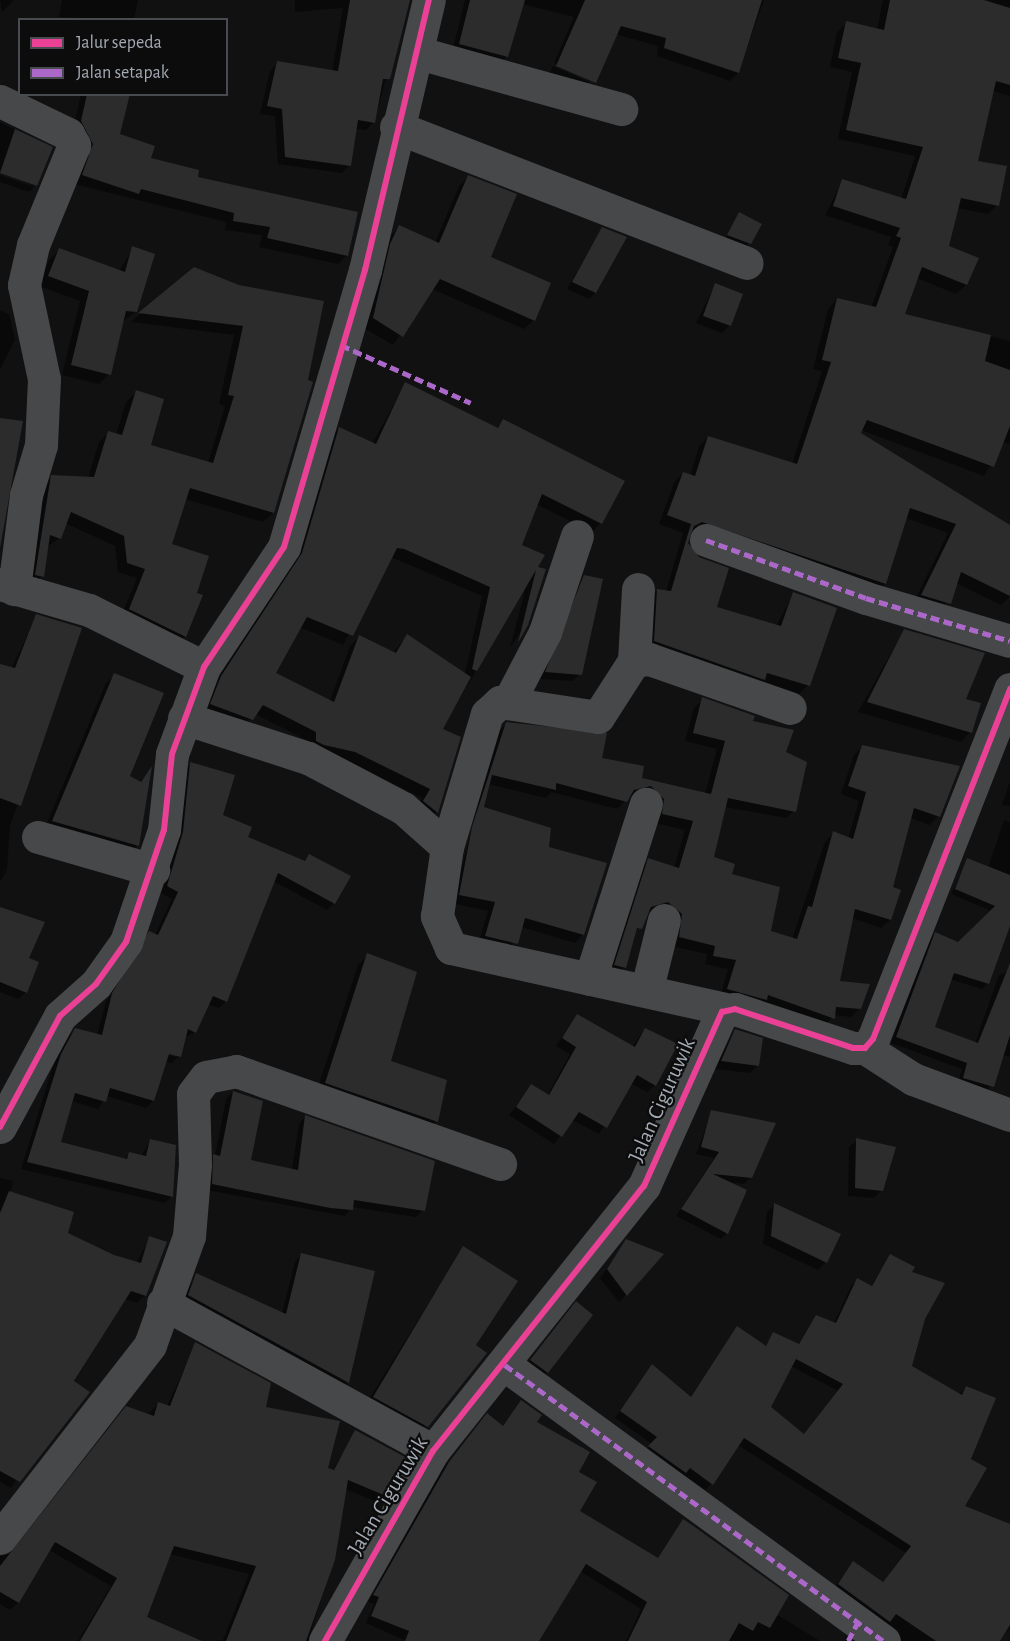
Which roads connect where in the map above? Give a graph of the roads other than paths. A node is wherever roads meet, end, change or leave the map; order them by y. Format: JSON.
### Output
{"nodes":[{"id":1,"x":429,"y":0,"type":"edge"},
{"id":2,"x":419,"y":53,"type":"junction"},
{"id":3,"x":0,"y":101,"type":"edge"},
{"id":4,"x":621,"y":109,"type":"dead end"},
{"id":5,"x":396,"y":127,"type":"junction"},
{"id":6,"x":747,"y":263,"type":"dead end"},
{"id":7,"x":577,"y":536,"type":"dead end"},
{"id":8,"x":706,"y":540,"type":"dead end"},
{"id":9,"x":7,"y":586,"type":"edge"},
{"id":10,"x":638,"y":589,"type":"dead end"},
{"id":11,"x":1010,"y":641,"type":"edge"},
{"id":12,"x":634,"y":661,"type":"junction"},
{"id":13,"x":204,"y":667,"type":"junction"},
{"id":14,"x":1010,"y":689,"type":"edge"},
{"id":15,"x":508,"y":700,"type":"junction"},
{"id":16,"x":790,"y":708,"type":"dead end"},
{"id":17,"x":184,"y":718,"type":"junction"},
{"id":18,"x":646,"y":804,"type":"dead end"},
{"id":19,"x":38,"y":837,"type":"dead end"},
{"id":20,"x":447,"y":847,"type":"junction"},
{"id":21,"x":153,"y":870,"type":"junction"},
{"id":22,"x":664,"y":920,"type":"dead end"},
{"id":23,"x":590,"y":979,"type":"junction"},
{"id":24,"x":647,"y":988,"type":"junction"},
{"id":25,"x":726,"y":1009,"type":"junction"},
{"id":26,"x":865,"y":1048,"type":"junction"},
{"id":27,"x":12,"y":1068,"type":"edge"},
{"id":28,"x":1010,"y":1115,"type":"edge"},
{"id":29,"x":0,"y":1127,"type":"edge"},
{"id":30,"x":500,"y":1164,"type":"dead end"},
{"id":31,"x":163,"y":1303,"type":"junction"},
{"id":32,"x":505,"y":1365,"type":"junction"},
{"id":33,"x":433,"y":1450,"type":"junction"},
{"id":34,"x":0,"y":1538,"type":"edge"},
{"id":35,"x":863,"y":1635,"type":"edge"},
{"id":36,"x":325,"y":1641,"type":"edge"}],
"edges":[{"from":1,"to":2,"type":"street"},
{"from":2,"to":4,"type":"street"},
{"from":2,"to":5,"type":"street"},
{"from":3,"to":9,"type":"street"},
{"from":5,"to":6,"type":"street"},
{"from":5,"to":13,"type":"street"},
{"from":7,"to":15,"type":"street"},
{"from":8,"to":11,"type":"street"},
{"from":9,"to":13,"type":"street"},
{"from":10,"to":12,"type":"street"},
{"from":12,"to":15,"type":"street"},
{"from":12,"to":16,"type":"street"},
{"from":13,"to":17,"type":"street"},
{"from":14,"to":26,"type":"street"},
{"from":15,"to":20,"type":"street"},
{"from":17,"to":20,"type":"street"},
{"from":17,"to":21,"type":"street"},
{"from":18,"to":23,"type":"street"},
{"from":19,"to":21,"type":"street"},
{"from":20,"to":23,"type":"street"},
{"from":21,"to":27,"type":"street"},
{"from":22,"to":24,"type":"street"},
{"from":23,"to":24,"type":"street"},
{"from":24,"to":25,"type":"street"},
{"from":25,"to":26,"type":"street"},
{"from":25,"to":32,"type":"street","name":"Jalan Ciguruwik"},
{"from":26,"to":28,"type":"street"},
{"from":27,"to":29,"type":"street"},
{"from":30,"to":31,"type":"street"},
{"from":31,"to":33,"type":"street"},
{"from":31,"to":34,"type":"street"},
{"from":32,"to":33,"type":"street","name":"Jalan Ciguruwik"},
{"from":32,"to":35,"type":"street"},
{"from":33,"to":36,"type":"street","name":"Jalan Ciguruwik"}]}
